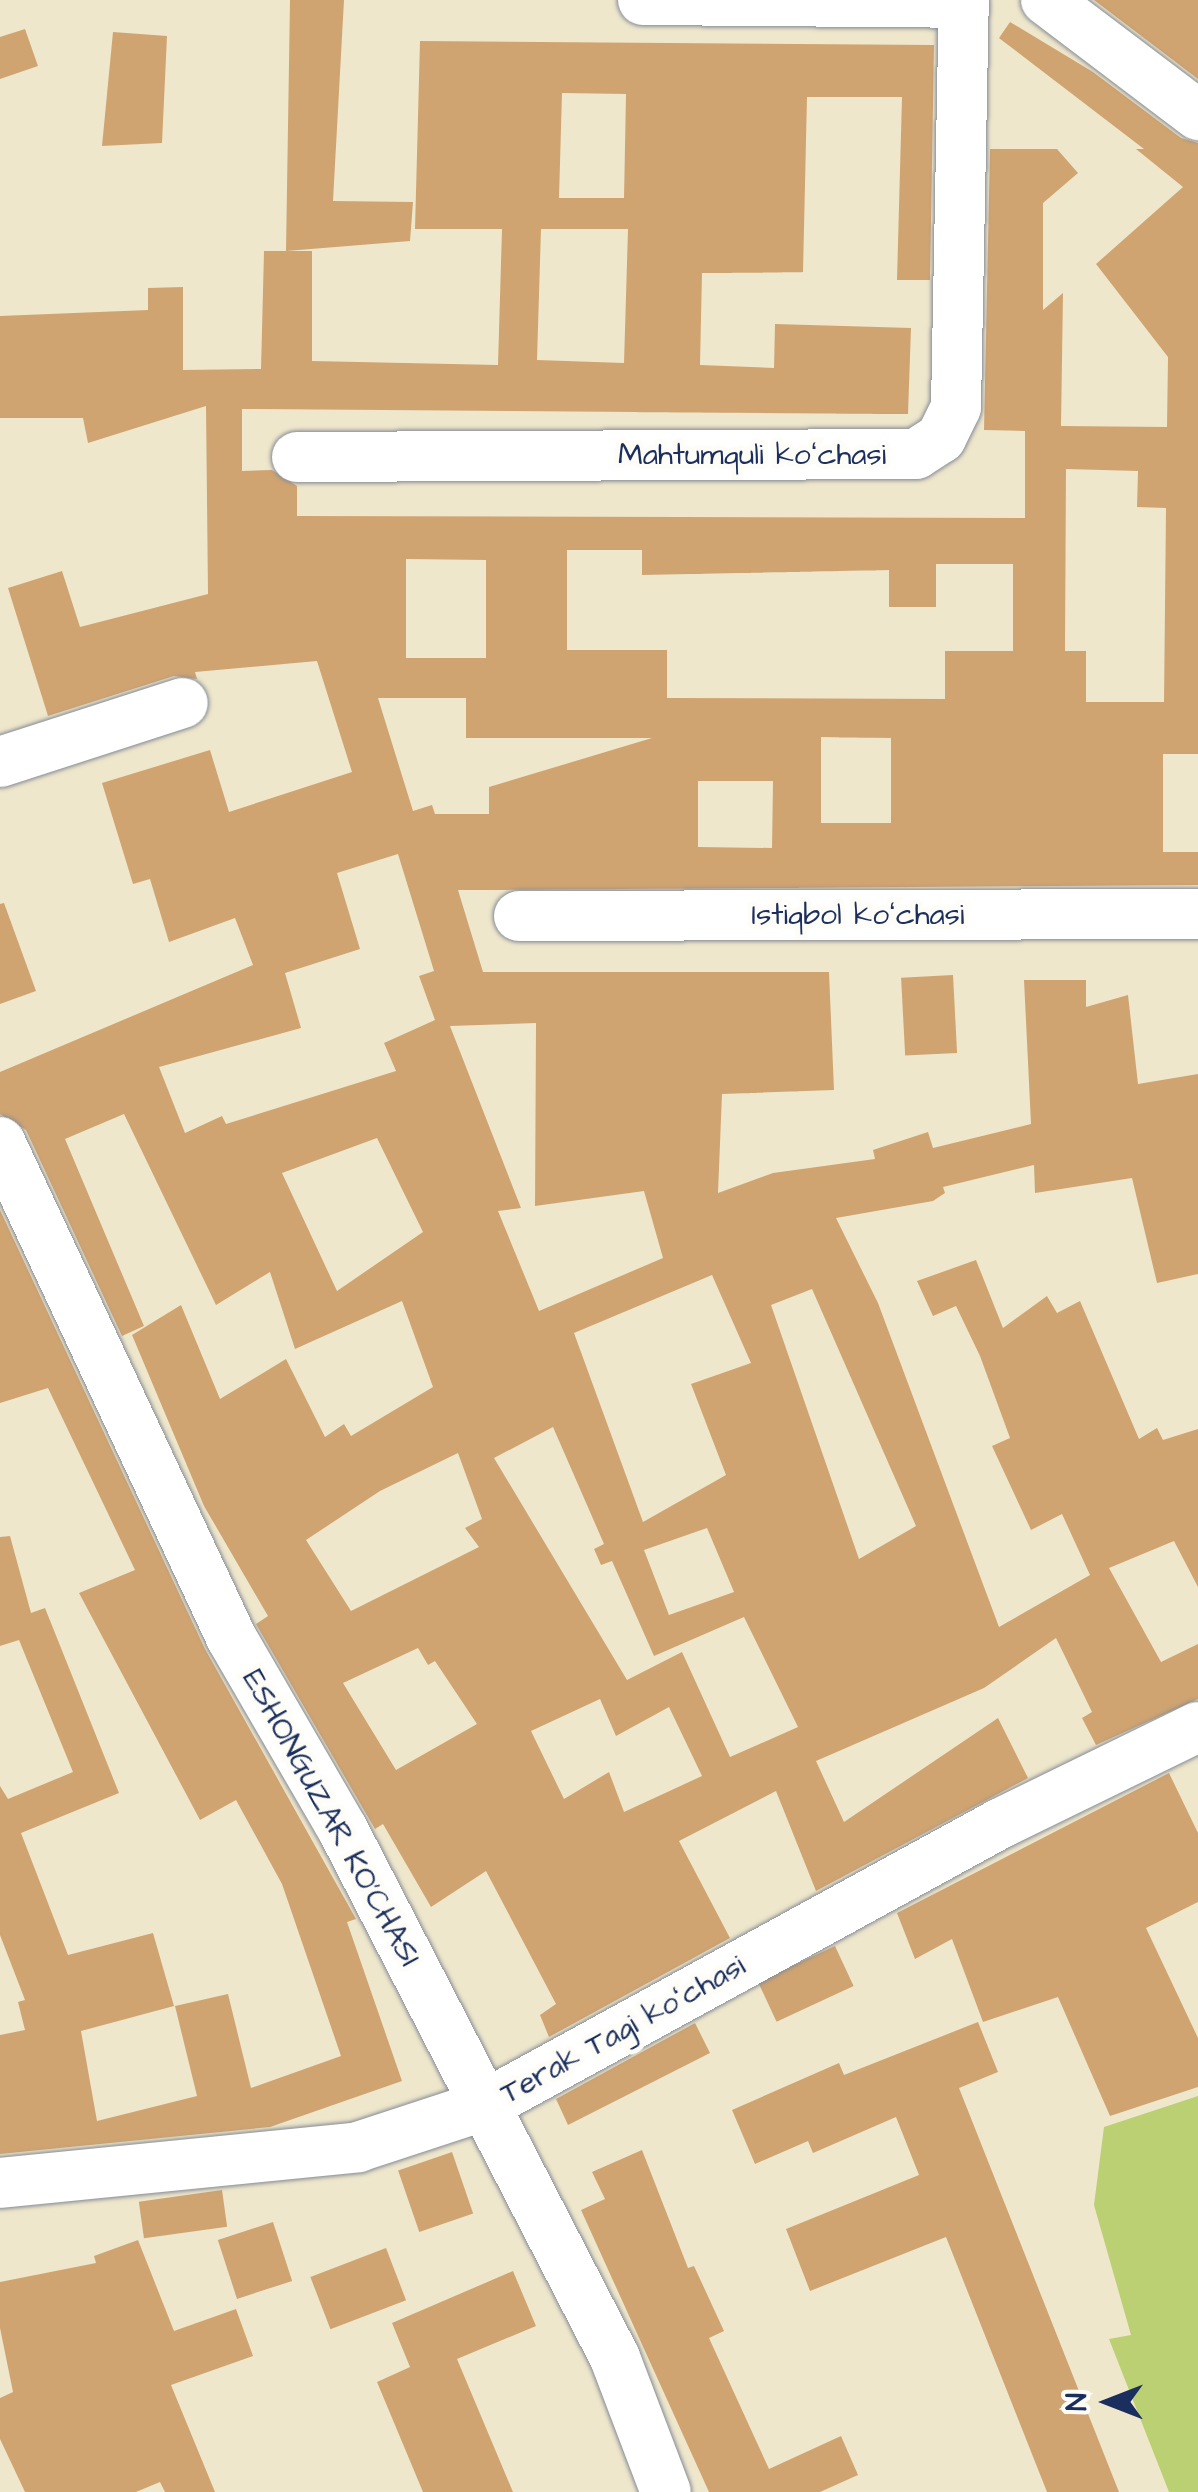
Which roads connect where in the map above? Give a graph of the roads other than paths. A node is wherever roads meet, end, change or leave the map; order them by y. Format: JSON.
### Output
{"nodes":[{"id":1,"x":644,"y":0,"type":"edge"},
{"id":2,"x":1046,"y":0,"type":"edge"},
{"id":3,"x":963,"y":2,"type":"edge"},
{"id":4,"x":1198,"y":115,"type":"edge"},
{"id":5,"x":297,"y":457,"type":"dead end"},
{"id":6,"x":183,"y":704,"type":"dead end"},
{"id":7,"x":0,"y":762,"type":"edge"},
{"id":8,"x":1198,"y":914,"type":"edge"},
{"id":9,"x":519,"y":916,"type":"dead end"},
{"id":10,"x":4,"y":1160,"type":"edge"},
{"id":11,"x":1198,"y":1727,"type":"edge"},
{"id":12,"x":484,"y":2106,"type":"junction"},
{"id":13,"x":0,"y":2183,"type":"edge"},
{"id":14,"x":666,"y":2492,"type":"edge"}],
"edges":[{"from":1,"to":3,"type":"street"},
{"from":2,"to":4,"type":"street"},
{"from":3,"to":5,"type":"street","name":"Mahtumquli koʻchasi"},
{"from":6,"to":7,"type":"street"},
{"from":8,"to":9,"type":"street","name":"Istiqbol koʻchasi"},
{"from":10,"to":12,"type":"street","name":"ESHONGUZAR KO'CHASI"},
{"from":11,"to":12,"type":"street","name":"Terak Tagi koʻchasi"},
{"from":12,"to":13,"type":"street","name":"Terak Tagi koʻchasi"},
{"from":12,"to":14,"type":"street","name":"ESHONGUZAR KO'CHASI"}]}
